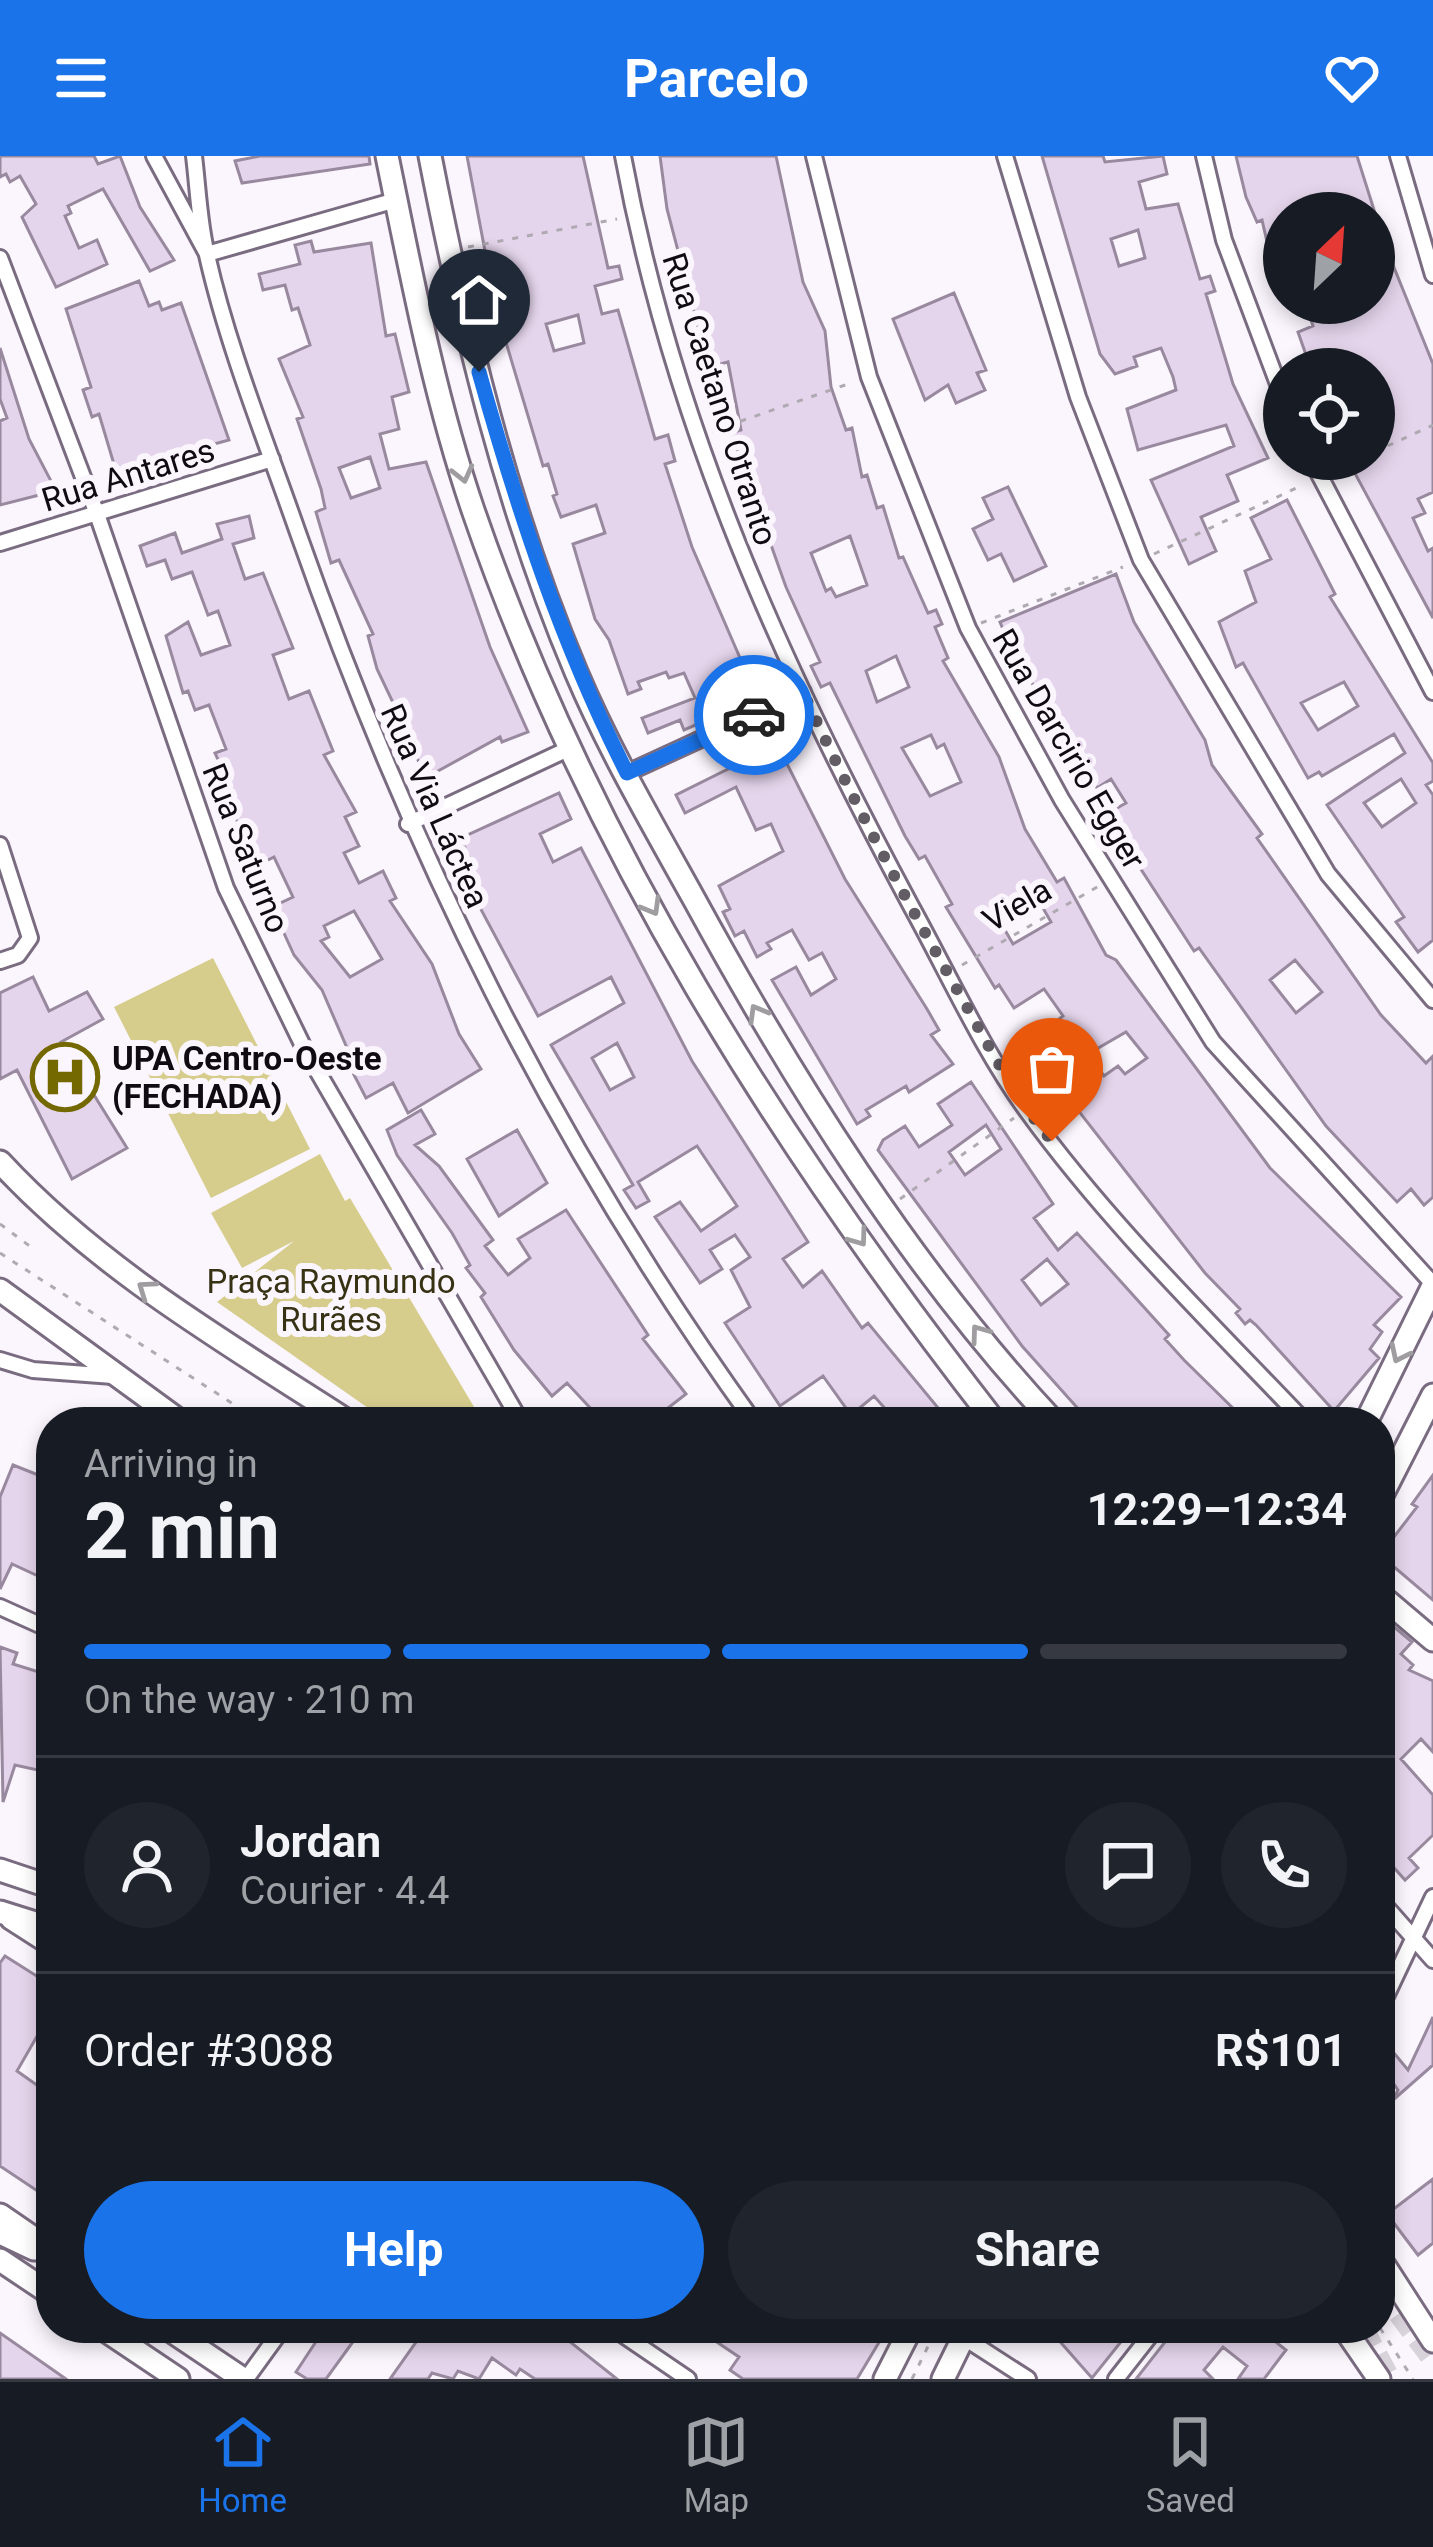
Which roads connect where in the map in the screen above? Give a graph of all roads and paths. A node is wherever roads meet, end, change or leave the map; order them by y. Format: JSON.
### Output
{"nodes":[{"id":1,"x":154,"y":156,"type":"edge"},
{"id":2,"x":194,"y":156,"type":"edge"},
{"id":3,"x":387,"y":156,"type":"edge"},
{"id":4,"x":430,"y":156,"type":"edge"},
{"id":5,"x":623,"y":156,"type":"edge"},
{"id":6,"x":814,"y":156,"type":"edge"},
{"id":7,"x":1005,"y":156,"type":"edge"},
{"id":8,"x":1204,"y":156,"type":"edge"},
{"id":9,"x":1398,"y":156,"type":"edge"},
{"id":10,"x":396,"y":200,"type":"junction"},
{"id":11,"x":634,"y":215,"type":"junction"},
{"id":12,"x":448,"y":251,"type":"junction"},
{"id":13,"x":206,"y":254,"type":"junction"},
{"id":14,"x":0,"y":258,"type":"edge"},
{"id":15,"x":1433,"y":275,"type":"edge"},
{"id":16,"x":458,"y":294,"type":"junction"},
{"id":17,"x":419,"y":303,"type":"junction"},
{"id":18,"x":1264,"y":348,"type":"edge"},
{"id":19,"x":869,"y":377,"type":"junction"},
{"id":20,"x":1433,"y":425,"type":"edge"},
{"id":21,"x":698,"y":435,"type":"junction"},
{"id":22,"x":1395,"y":442,"type":"edge"},
{"id":23,"x":272,"y":460,"type":"junction"},
{"id":24,"x":1314,"y":480,"type":"edge"},
{"id":25,"x":1322,"y":480,"type":"edge"},
{"id":26,"x":97,"y":514,"type":"junction"},
{"id":27,"x":0,"y":543,"type":"edge"},
{"id":28,"x":1141,"y":560,"type":"junction"},
{"id":29,"x":968,"y":628,"type":"junction"},
{"id":30,"x":576,"y":672,"type":"junction"},
{"id":31,"x":541,"y":686,"type":"junction"},
{"id":32,"x":803,"y":692,"type":"junction"},
{"id":33,"x":1433,"y":692,"type":"edge"},
{"id":34,"x":568,"y":748,"type":"junction"},
{"id":35,"x":627,"y":773,"type":"junction"},
{"id":36,"x":408,"y":824,"type":"junction"},
{"id":37,"x":654,"y":827,"type":"junction"},
{"id":38,"x":0,"y":845,"type":"edge"},
{"id":39,"x":616,"y":845,"type":"junction"},
{"id":40,"x":1111,"y":879,"type":"junction"},
{"id":41,"x":0,"y":961,"type":"edge"},
{"id":42,"x":948,"y":973,"type":"junction"},
{"id":43,"x":1433,"y":1000,"type":"edge"},
{"id":44,"x":814,"y":1108,"type":"junction"},
{"id":45,"x":1026,"y":1110,"type":"junction"},
{"id":46,"x":778,"y":1127,"type":"junction"},
{"id":47,"x":0,"y":1162,"type":"edge"},
{"id":48,"x":887,"y":1209,"type":"junction"},
{"id":49,"x":0,"y":1224,"type":"edge"},
{"id":50,"x":31,"y":1247,"type":"dead end"},
{"id":51,"x":0,"y":1253,"type":"edge"},
{"id":52,"x":1433,"y":1285,"type":"edge"},
{"id":53,"x":0,"y":1290,"type":"edge"},
{"id":54,"x":0,"y":1360,"type":"edge"},
{"id":55,"x":1006,"y":1370,"type":"junction"},
{"id":56,"x":113,"y":1376,"type":"junction"},
{"id":57,"x":973,"y":1394,"type":"junction"},
{"id":58,"x":1433,"y":1395,"type":"edge"},
{"id":59,"x":159,"y":1407,"type":"edge"},
{"id":60,"x":238,"y":1407,"type":"edge"},
{"id":61,"x":326,"y":1407,"type":"edge"},
{"id":62,"x":509,"y":1407,"type":"edge"},
{"id":63,"x":743,"y":1407,"type":"edge"},
{"id":64,"x":983,"y":1407,"type":"edge"},
{"id":65,"x":1040,"y":1407,"type":"edge"},
{"id":66,"x":1291,"y":1407,"type":"edge"},
{"id":67,"x":1373,"y":1407,"type":"edge"},
{"id":68,"x":1395,"y":1469,"type":"edge"},
{"id":69,"x":0,"y":1607,"type":"edge"},
{"id":70,"x":1395,"y":1608,"type":"edge"},
{"id":71,"x":36,"y":1623,"type":"edge"},
{"id":72,"x":1433,"y":1640,"type":"edge"},
{"id":73,"x":0,"y":1870,"type":"edge"},
{"id":74,"x":36,"y":1882,"type":"edge"},
{"id":75,"x":1433,"y":1897,"type":"edge"},
{"id":76,"x":0,"y":1913,"type":"edge"},
{"id":77,"x":1395,"y":1917,"type":"edge"},
{"id":78,"x":36,"y":1924,"type":"edge"},
{"id":79,"x":1413,"y":1937,"type":"junction"},
{"id":80,"x":36,"y":1938,"type":"edge"},
{"id":81,"x":1433,"y":1960,"type":"edge"},
{"id":82,"x":1395,"y":1976,"type":"edge"},
{"id":83,"x":0,"y":2216,"type":"edge"},
{"id":84,"x":0,"y":2233,"type":"edge"},
{"id":85,"x":36,"y":2242,"type":"edge"},
{"id":86,"x":36,"y":2247,"type":"edge"},
{"id":87,"x":0,"y":2260,"type":"edge"},
{"id":88,"x":1395,"y":2282,"type":"edge"},
{"id":89,"x":36,"y":2284,"type":"edge"},
{"id":90,"x":1433,"y":2341,"type":"edge"},
{"id":91,"x":123,"y":2343,"type":"edge"},
{"id":92,"x":190,"y":2343,"type":"edge"},
{"id":93,"x":272,"y":2343,"type":"edge"},
{"id":94,"x":635,"y":2343,"type":"edge"},
{"id":95,"x":903,"y":2343,"type":"edge"},
{"id":96,"x":930,"y":2343,"type":"edge"},
{"id":97,"x":956,"y":2343,"type":"edge"},
{"id":98,"x":977,"y":2343,"type":"edge"},
{"id":99,"x":1144,"y":2343,"type":"edge"},
{"id":100,"x":1355,"y":2343,"type":"edge"},
{"id":101,"x":1390,"y":2343,"type":"edge"},
{"id":102,"x":170,"y":2377,"type":"edge"},
{"id":103,"x":227,"y":2379,"type":"edge"},
{"id":104,"x":245,"y":2379,"type":"edge"},
{"id":105,"x":688,"y":2379,"type":"edge"},
{"id":106,"x":885,"y":2379,"type":"edge"},
{"id":107,"x":912,"y":2379,"type":"edge"},
{"id":108,"x":943,"y":2379,"type":"edge"},
{"id":109,"x":1028,"y":2379,"type":"edge"},
{"id":110,"x":1116,"y":2379,"type":"edge"},
{"id":111,"x":1378,"y":2379,"type":"edge"},
{"id":112,"x":1413,"y":2379,"type":"edge"}],
"edges":[{"from":1,"to":13,"type":"street"},
{"from":2,"to":13,"type":"street","name":"Rua Via Láctea"},
{"from":3,"to":10,"type":"street"},
{"from":4,"to":12,"type":"street"},
{"from":5,"to":11,"type":"street","name":"Rua Caetano Otranto"},
{"from":6,"to":19,"type":"street","name":"Rua Darcirio Egger"},
{"from":7,"to":28,"type":"street"},
{"from":8,"to":18,"type":"street"},
{"from":9,"to":15,"type":"street"},
{"from":10,"to":13,"type":"street"},
{"from":10,"to":17,"type":"street"},
{"from":11,"to":12,"type":"path"},
{"from":11,"to":21,"type":"street","name":"Rua Caetano Otranto"},
{"from":12,"to":16,"type":"street"},
{"from":13,"to":23,"type":"street","name":"Rua Via Láctea"},
{"from":14,"to":26,"type":"street","name":"Rua Saturno"},
{"from":16,"to":17,"type":"street"},
{"from":16,"to":30,"type":"street"},
{"from":17,"to":31,"type":"street","one_way":true},
{"from":19,"to":21,"type":"path"},
{"from":19,"to":29,"type":"street","name":"Rua Darcirio Egger"},
{"from":20,"to":22,"type":"path"},
{"from":21,"to":32,"type":"street","name":"Rua Caetano Otranto"},
{"from":23,"to":26,"type":"street","name":"Rua Antares"},
{"from":23,"to":36,"type":"street","name":"Rua Via Láctea"},
{"from":24,"to":28,"type":"path"},
{"from":25,"to":33,"type":"street"},
{"from":26,"to":27,"type":"street","name":"Rua Antares"},
{"from":26,"to":62,"type":"street","name":"Rua Saturno"},
{"from":28,"to":29,"type":"path"},
{"from":28,"to":43,"type":"street"},
{"from":29,"to":40,"type":"street","name":"Rua Darcirio Egger"},
{"from":30,"to":31,"type":"street"},
{"from":30,"to":35,"type":"street"},
{"from":31,"to":34,"type":"street"},
{"from":32,"to":35,"type":"street"},
{"from":32,"to":42,"type":"street","name":"Rua Caetano Otranto"},
{"from":34,"to":36,"type":"street"},
{"from":34,"to":39,"type":"street"},
{"from":35,"to":37,"type":"street"},
{"from":36,"to":63,"type":"street","name":"Rua Via Láctea"},
{"from":37,"to":39,"type":"street"},
{"from":44,"to":37,"type":"street","one_way":true},
{"from":38,"to":41,"type":"street"},
{"from":39,"to":46,"type":"street","one_way":true},
{"from":40,"to":42,"type":"path","name":"Viela"},
{"from":40,"to":52,"type":"street","name":"Rua Darcirio Egger"},
{"from":42,"to":45,"type":"street","name":"Rua Caetano Otranto"},
{"from":44,"to":46,"type":"street"},
{"from":44,"to":48,"type":"street"},
{"from":45,"to":48,"type":"path"},
{"from":45,"to":66,"type":"street","name":"Rua Caetano Otranto"},
{"from":46,"to":57,"type":"street","one_way":true},
{"from":61,"to":47,"type":"street","one_way":true},
{"from":55,"to":48,"type":"street","one_way":true},
{"from":49,"to":50,"type":"path"},
{"from":51,"to":60,"type":"path"},
{"from":52,"to":67,"type":"street","one_way":true},
{"from":53,"to":56,"type":"street"},
{"from":54,"to":56,"type":"street"},
{"from":55,"to":57,"type":"street"},
{"from":55,"to":65,"type":"street"},
{"from":56,"to":59,"type":"street"},
{"from":57,"to":64,"type":"street"},
{"from":58,"to":68,"type":"street"},
{"from":69,"to":71,"type":"street"},
{"from":70,"to":72,"type":"street"},
{"from":73,"to":74,"type":"street"},
{"from":75,"to":79,"type":"street"},
{"from":76,"to":78,"type":"street"},
{"from":76,"to":80,"type":"street"},
{"from":77,"to":79,"type":"street"},
{"from":79,"to":81,"type":"street"},
{"from":79,"to":82,"type":"street"},
{"from":83,"to":85,"type":"street"},
{"from":84,"to":86,"type":"street"},
{"from":87,"to":89,"type":"street"},
{"from":88,"to":90,"type":"street"},
{"from":91,"to":102,"type":"street"},
{"from":92,"to":104,"type":"street"},
{"from":93,"to":104,"type":"street"},
{"from":94,"to":105,"type":"street"},
{"from":95,"to":106,"type":"street"},
{"from":96,"to":107,"type":"path"},
{"from":97,"to":108,"type":"street"},
{"from":98,"to":109,"type":"street"},
{"from":99,"to":110,"type":"street"},
{"from":100,"to":111,"type":"street"},
{"from":101,"to":112,"type":"path"},
{"from":102,"to":103,"type":"street"}]}
